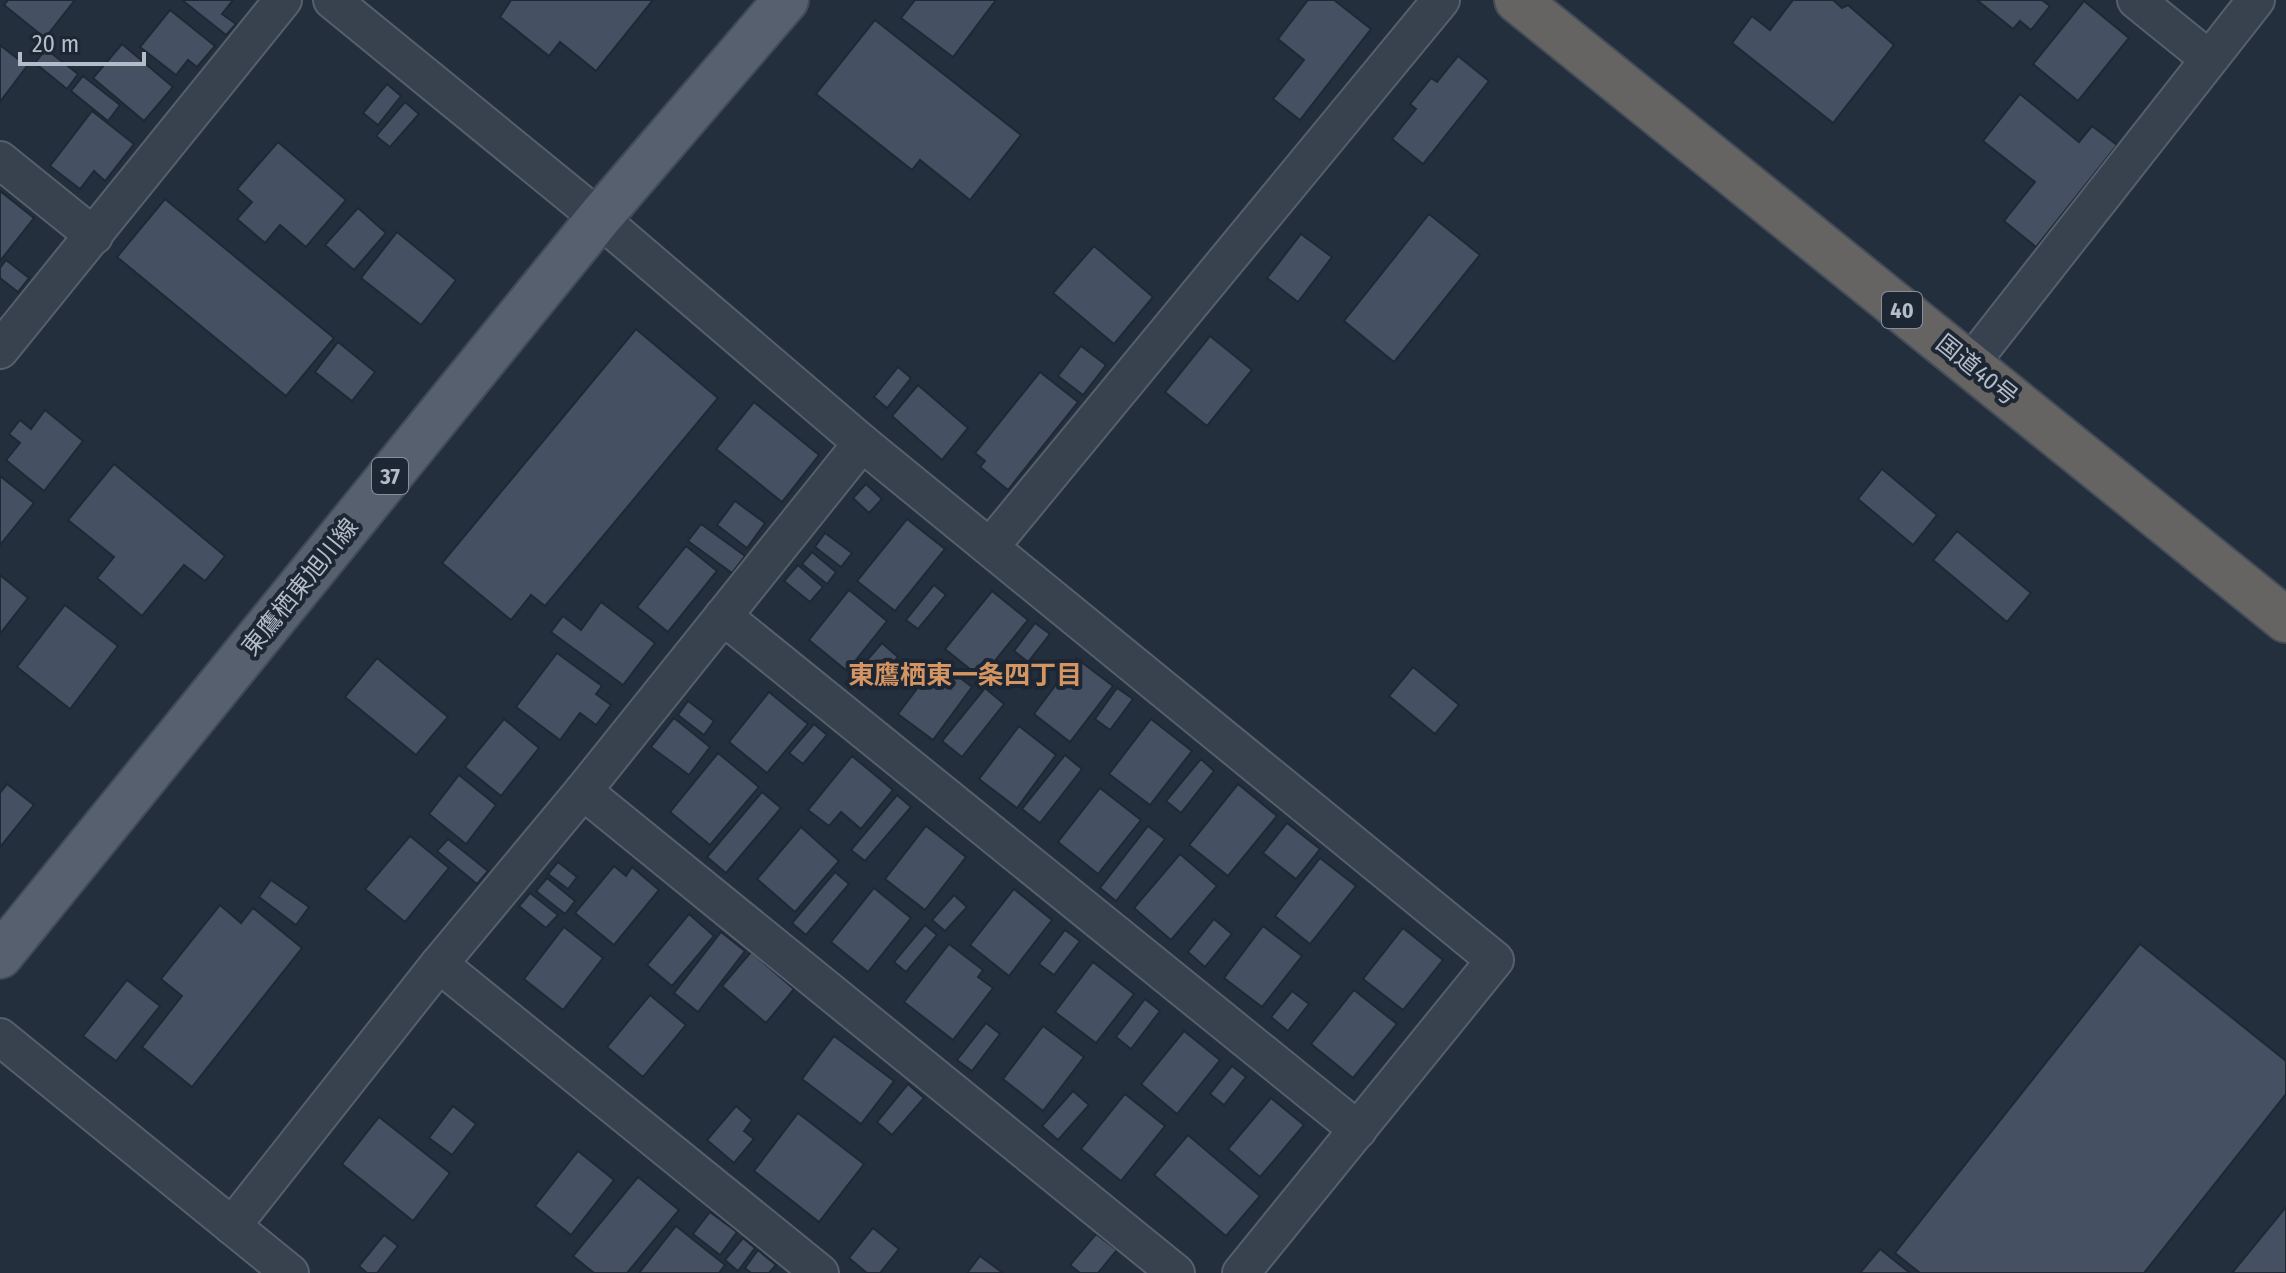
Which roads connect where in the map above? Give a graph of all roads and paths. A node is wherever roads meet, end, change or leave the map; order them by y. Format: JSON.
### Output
{"nodes":[{"id":1,"x":283,"y":0,"type":"edge"},
{"id":2,"x":332,"y":0,"type":"edge"},
{"id":3,"x":786,"y":0,"type":"edge"},
{"id":4,"x":1441,"y":0,"type":"edge"},
{"id":5,"x":2136,"y":0,"type":"edge"},
{"id":6,"x":2256,"y":0,"type":"edge"},
{"id":7,"x":1538,"y":6,"type":"edge"},
{"id":8,"x":2209,"y":59,"type":"junction"},
{"id":9,"x":0,"y":160,"type":"edge"},
{"id":10,"x":599,"y":218,"type":"junction"},
{"id":11,"x":94,"y":236,"type":"junction"},
{"id":12,"x":0,"y":350,"type":"edge"},
{"id":13,"x":1970,"y":364,"type":"junction"},
{"id":14,"x":862,"y":443,"type":"junction"},
{"id":15,"x":990,"y":547,"type":"junction"},
{"id":16,"x":723,"y":616,"type":"junction"},
{"id":17,"x":2286,"y":620,"type":"edge"},
{"id":18,"x":583,"y":791,"type":"junction"},
{"id":19,"x":0,"y":956,"type":"edge"},
{"id":20,"x":439,"y":964,"type":"junction"},
{"id":21,"x":0,"y":1037,"type":"edge"},
{"id":22,"x":1358,"y":1130,"type":"junction"},
{"id":23,"x":232,"y":1226,"type":"junction"},
{"id":24,"x":290,"y":1273,"type":"edge"},
{"id":25,"x":820,"y":1273,"type":"edge"},
{"id":26,"x":1176,"y":1273,"type":"edge"},
{"id":27,"x":1241,"y":1273,"type":"edge"}],
"edges":[{"from":1,"to":11,"type":"street"},
{"from":2,"to":10,"type":"street"},
{"from":3,"to":10,"type":"main road","name":"東鷹栖東旭川線","number":"37"},
{"from":4,"to":15,"type":"street"},
{"from":5,"to":8,"type":"street"},
{"from":6,"to":8,"type":"street"},
{"from":7,"to":13,"type":"highway","name":"国道40号","number":"40"},
{"from":8,"to":13,"type":"street"},
{"from":9,"to":11,"type":"street"},
{"from":10,"to":14,"type":"street"},
{"from":10,"to":19,"type":"main road","name":"東鷹栖東旭川線","number":"37"},
{"from":11,"to":12,"type":"street"},
{"from":13,"to":17,"type":"highway","name":"国道40号","number":"40"},
{"from":14,"to":15,"type":"street"},
{"from":14,"to":16,"type":"street"},
{"from":15,"to":22,"type":"street"},
{"from":16,"to":18,"type":"street"},
{"from":16,"to":22,"type":"street"},
{"from":18,"to":20,"type":"street"},
{"from":18,"to":26,"type":"street"},
{"from":20,"to":23,"type":"street"},
{"from":20,"to":25,"type":"street"},
{"from":21,"to":23,"type":"street"},
{"from":22,"to":27,"type":"street"},
{"from":23,"to":24,"type":"street"}]}
